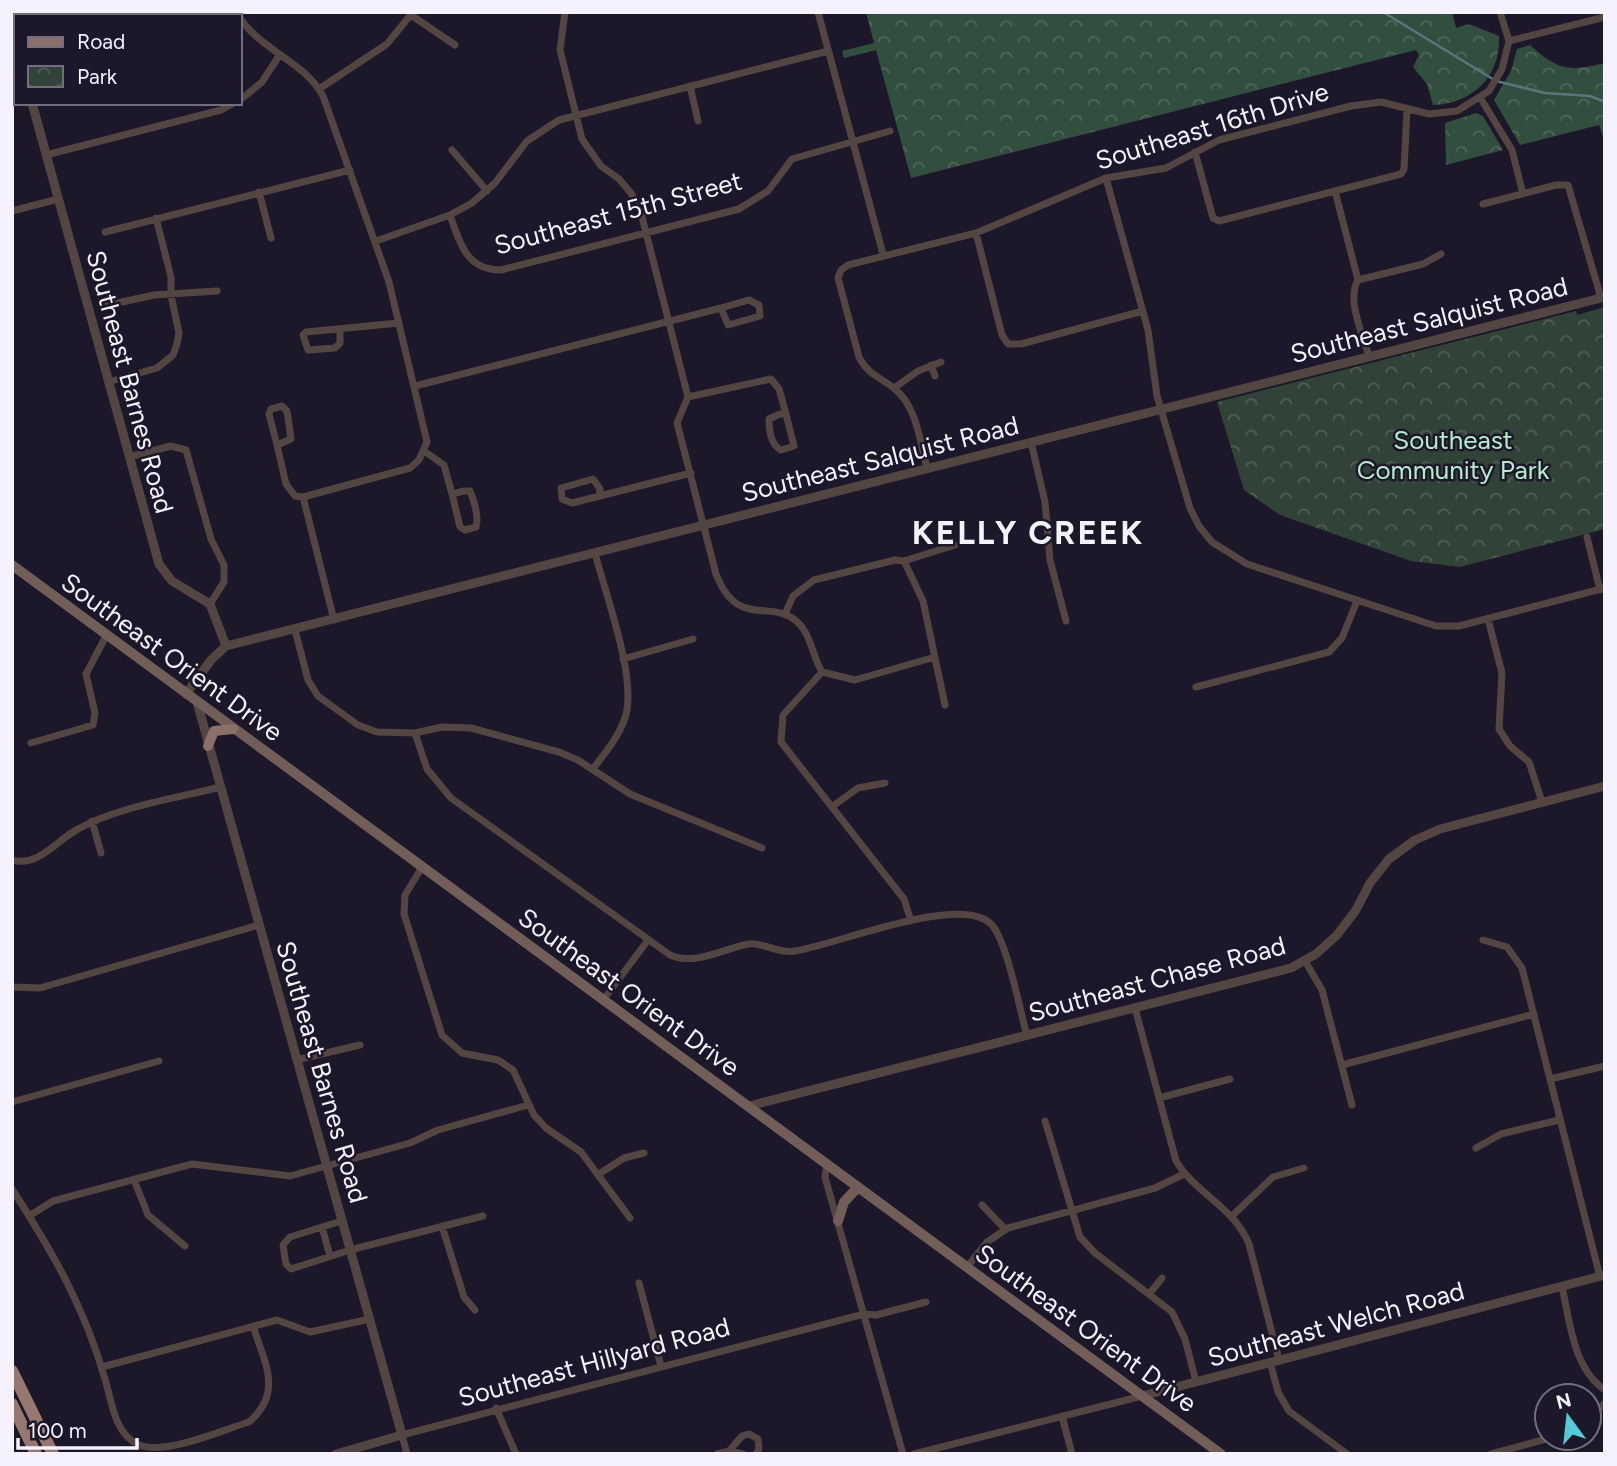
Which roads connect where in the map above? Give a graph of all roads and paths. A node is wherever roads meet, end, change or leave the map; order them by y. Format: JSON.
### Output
{"nodes":[{"id":1,"x":565,"y":12,"type":"edge"},
{"id":2,"x":818,"y":12,"type":"edge"},
{"id":3,"x":1500,"y":12,"type":"edge"},
{"id":4,"x":412,"y":14,"type":"edge"},
{"id":5,"x":1590,"y":16,"type":"edge"},
{"id":6,"x":1605,"y":17,"type":"edge"},
{"id":7,"x":242,"y":20,"type":"edge"},
{"id":8,"x":1509,"y":41,"type":"junction"},
{"id":9,"x":456,"y":45,"type":"dead end"},
{"id":10,"x":828,"y":51,"type":"junction"},
{"id":11,"x":279,"y":56,"type":"junction"},
{"id":12,"x":690,"y":86,"type":"junction"},
{"id":13,"x":319,"y":89,"type":"junction"},
{"id":14,"x":242,"y":98,"type":"edge"},
{"id":15,"x":1481,"y":99,"type":"junction"},
{"id":16,"x":33,"y":105,"type":"edge"},
{"id":17,"x":230,"y":105,"type":"edge"},
{"id":18,"x":1407,"y":110,"type":"junction"},
{"id":19,"x":575,"y":115,"type":"junction"},
{"id":20,"x":698,"y":121,"type":"dead end"},
{"id":21,"x":890,"y":131,"type":"dead end"},
{"id":22,"x":853,"y":141,"type":"junction"},
{"id":23,"x":452,"y":150,"type":"dead end"},
{"id":24,"x":1195,"y":152,"type":"junction"},
{"id":25,"x":47,"y":155,"type":"junction"},
{"id":26,"x":350,"y":170,"type":"junction"},
{"id":27,"x":1106,"y":178,"type":"junction"},
{"id":28,"x":487,"y":191,"type":"junction"},
{"id":29,"x":1335,"y":191,"type":"junction"},
{"id":30,"x":260,"y":192,"type":"junction"},
{"id":31,"x":1523,"y":194,"type":"junction"},
{"id":32,"x":58,"y":199,"type":"junction"},
{"id":33,"x":1483,"y":204,"type":"dead end"},
{"id":34,"x":12,"y":211,"type":"edge"},
{"id":35,"x":450,"y":215,"type":"junction"},
{"id":36,"x":156,"y":218,"type":"junction"},
{"id":37,"x":105,"y":232,"type":"dead end"},
{"id":38,"x":647,"y":233,"type":"junction"},
{"id":39,"x":975,"y":233,"type":"junction"},
{"id":40,"x":271,"y":238,"type":"dead end"},
{"id":41,"x":376,"y":241,"type":"junction"},
{"id":42,"x":883,"y":254,"type":"junction"},
{"id":43,"x":1441,"y":254,"type":"dead end"},
{"id":44,"x":1359,"y":280,"type":"junction"},
{"id":45,"x":218,"y":291,"type":"dead end"},
{"id":46,"x":171,"y":295,"type":"junction"},
{"id":47,"x":1603,"y":297,"type":"edge"},
{"id":48,"x":108,"y":305,"type":"dead end"},
{"id":49,"x":721,"y":308,"type":"junction"},
{"id":50,"x":1143,"y":311,"type":"junction"},
{"id":51,"x":669,"y":321,"type":"junction"},
{"id":52,"x":399,"y":323,"type":"junction"},
{"id":53,"x":340,"y":329,"type":"junction"},
{"id":54,"x":1369,"y":356,"type":"junction"},
{"id":55,"x":941,"y":362,"type":"dead end"},
{"id":56,"x":931,"y":365,"type":"junction"},
{"id":57,"x":935,"y":376,"type":"dead end"},
{"id":58,"x":108,"y":382,"type":"junction"},
{"id":59,"x":415,"y":386,"type":"junction"},
{"id":60,"x":894,"y":388,"type":"junction"},
{"id":61,"x":688,"y":397,"type":"junction"},
{"id":62,"x":1161,"y":409,"type":"junction"},
{"id":63,"x":786,"y":414,"type":"junction"},
{"id":64,"x":1031,"y":442,"type":"junction"},
{"id":65,"x":277,"y":445,"type":"junction"},
{"id":66,"x":424,"y":451,"type":"junction"},
{"id":67,"x":129,"y":457,"type":"junction"},
{"id":68,"x":928,"y":468,"type":"junction"},
{"id":69,"x":691,"y":473,"type":"junction"},
{"id":70,"x":452,"y":494,"type":"junction"},
{"id":71,"x":599,"y":496,"type":"junction"},
{"id":72,"x":303,"y":497,"type":"junction"},
{"id":73,"x":704,"y":525,"type":"junction"},
{"id":74,"x":1587,"y":537,"type":"dead end"},
{"id":75,"x":955,"y":545,"type":"dead end"},
{"id":76,"x":595,"y":553,"type":"junction"},
{"id":77,"x":904,"y":561,"type":"junction"},
{"id":78,"x":12,"y":565,"type":"edge"},
{"id":79,"x":1602,"y":589,"type":"edge"},
{"id":80,"x":1357,"y":601,"type":"junction"},
{"id":81,"x":210,"y":604,"type":"junction"},
{"id":82,"x":785,"y":614,"type":"junction"},
{"id":83,"x":1488,"y":619,"type":"junction"},
{"id":84,"x":334,"y":620,"type":"junction"},
{"id":85,"x":1066,"y":621,"type":"dead end"},
{"id":86,"x":295,"y":630,"type":"junction"},
{"id":87,"x":106,"y":636,"type":"junction"},
{"id":88,"x":693,"y":639,"type":"dead end"},
{"id":89,"x":226,"y":646,"type":"junction"},
{"id":90,"x":935,"y":657,"type":"junction"},
{"id":91,"x":623,"y":659,"type":"junction"},
{"id":92,"x":822,"y":672,"type":"junction"},
{"id":93,"x":74,"y":673,"type":"dead end"},
{"id":94,"x":86,"y":674,"type":"junction"},
{"id":95,"x":1196,"y":687,"type":"dead end"},
{"id":96,"x":186,"y":694,"type":"junction"},
{"id":97,"x":197,"y":702,"type":"junction"},
{"id":98,"x":945,"y":705,"type":"dead end"},
{"id":99,"x":233,"y":729,"type":"junction"},
{"id":100,"x":415,"y":733,"type":"junction"},
{"id":101,"x":31,"y":743,"type":"dead end"},
{"id":102,"x":208,"y":746,"type":"junction"},
{"id":103,"x":593,"y":769,"type":"junction"},
{"id":104,"x":886,"y":783,"type":"dead end"},
{"id":105,"x":1605,"y":786,"type":"edge"},
{"id":106,"x":219,"y":788,"type":"junction"},
{"id":107,"x":1542,"y":802,"type":"junction"},
{"id":108,"x":833,"y":806,"type":"junction"},
{"id":109,"x":92,"y":821,"type":"junction"},
{"id":110,"x":762,"y":848,"type":"dead end"},
{"id":111,"x":101,"y":853,"type":"dead end"},
{"id":112,"x":12,"y":860,"type":"edge"},
{"id":113,"x":422,"y":867,"type":"junction"},
{"id":114,"x":911,"y":921,"type":"junction"},
{"id":115,"x":259,"y":925,"type":"junction"},
{"id":116,"x":648,"y":940,"type":"junction"},
{"id":117,"x":1483,"y":940,"type":"dead end"},
{"id":118,"x":1305,"y":961,"type":"junction"},
{"id":119,"x":12,"y":988,"type":"edge"},
{"id":120,"x":604,"y":999,"type":"junction"},
{"id":121,"x":1135,"y":1008,"type":"junction"},
{"id":122,"x":1534,"y":1014,"type":"junction"},
{"id":123,"x":1027,"y":1036,"type":"junction"},
{"id":124,"x":360,"y":1045,"type":"dead end"},
{"id":125,"x":296,"y":1059,"type":"junction"},
{"id":126,"x":159,"y":1061,"type":"dead end"},
{"id":127,"x":1342,"y":1065,"type":"junction"},
{"id":128,"x":1605,"y":1066,"type":"edge"},
{"id":129,"x":1230,"y":1079,"type":"dead end"},
{"id":130,"x":1550,"y":1079,"type":"junction"},
{"id":131,"x":1160,"y":1098,"type":"junction"},
{"id":132,"x":12,"y":1102,"type":"edge"},
{"id":133,"x":528,"y":1105,"type":"junction"},
{"id":134,"x":1352,"y":1105,"type":"dead end"},
{"id":135,"x":749,"y":1106,"type":"junction"},
{"id":136,"x":1559,"y":1120,"type":"junction"},
{"id":137,"x":1045,"y":1121,"type":"dead end"},
{"id":138,"x":1476,"y":1149,"type":"dead end"},
{"id":139,"x":644,"y":1153,"type":"dead end"},
{"id":140,"x":827,"y":1164,"type":"junction"},
{"id":141,"x":326,"y":1166,"type":"junction"},
{"id":142,"x":1304,"y":1168,"type":"dead end"},
{"id":143,"x":599,"y":1174,"type":"junction"},
{"id":144,"x":1184,"y":1174,"type":"junction"},
{"id":145,"x":134,"y":1180,"type":"junction"},
{"id":146,"x":858,"y":1187,"type":"junction"},
{"id":147,"x":12,"y":1189,"type":"edge"},
{"id":148,"x":982,"y":1205,"type":"dead end"},
{"id":149,"x":1070,"y":1211,"type":"junction"},
{"id":150,"x":1233,"y":1215,"type":"junction"},
{"id":151,"x":29,"y":1216,"type":"junction"},
{"id":152,"x":483,"y":1216,"type":"dead end"},
{"id":153,"x":629,"y":1218,"type":"dead end"},
{"id":154,"x":342,"y":1221,"type":"junction"},
{"id":155,"x":838,"y":1221,"type":"junction"},
{"id":156,"x":442,"y":1226,"type":"junction"},
{"id":157,"x":322,"y":1227,"type":"junction"},
{"id":158,"x":1005,"y":1229,"type":"junction"},
{"id":159,"x":185,"y":1245,"type":"dead end"},
{"id":160,"x":350,"y":1250,"type":"junction"},
{"id":161,"x":330,"y":1256,"type":"junction"},
{"id":162,"x":967,"y":1267,"type":"junction"},
{"id":163,"x":1602,"y":1276,"type":"edge"},
{"id":164,"x":1162,"y":1278,"type":"dead end"},
{"id":165,"x":639,"y":1283,"type":"dead end"},
{"id":166,"x":1562,"y":1287,"type":"junction"},
{"id":167,"x":1150,"y":1293,"type":"junction"},
{"id":168,"x":926,"y":1302,"type":"dead end"},
{"id":169,"x":475,"y":1310,"type":"dead end"},
{"id":170,"x":864,"y":1314,"type":"junction"},
{"id":171,"x":370,"y":1319,"type":"junction"},
{"id":172,"x":253,"y":1326,"type":"junction"},
{"id":173,"x":1274,"y":1361,"type":"junction"},
{"id":174,"x":661,"y":1366,"type":"junction"},
{"id":175,"x":102,"y":1367,"type":"junction"},
{"id":176,"x":12,"y":1371,"type":"edge"},
{"id":177,"x":1196,"y":1382,"type":"junction"},
{"id":178,"x":1605,"y":1390,"type":"edge"},
{"id":179,"x":1142,"y":1396,"type":"junction"},
{"id":180,"x":12,"y":1404,"type":"edge"},
{"id":181,"x":496,"y":1408,"type":"junction"},
{"id":182,"x":1062,"y":1416,"type":"junction"},
{"id":183,"x":402,"y":1435,"type":"junction"},
{"id":184,"x":1533,"y":1443,"type":"edge"},
{"id":185,"x":33,"y":1448,"type":"edge"},
{"id":186,"x":729,"y":1451,"type":"junction"},
{"id":187,"x":42,"y":1454,"type":"edge"},
{"id":188,"x":53,"y":1454,"type":"edge"},
{"id":189,"x":336,"y":1454,"type":"edge"},
{"id":190,"x":407,"y":1454,"type":"edge"},
{"id":191,"x":516,"y":1454,"type":"edge"},
{"id":192,"x":717,"y":1454,"type":"edge"},
{"id":193,"x":743,"y":1454,"type":"edge"},
{"id":194,"x":757,"y":1454,"type":"edge"},
{"id":195,"x":903,"y":1454,"type":"edge"},
{"id":196,"x":914,"y":1454,"type":"edge"},
{"id":197,"x":1072,"y":1454,"type":"edge"},
{"id":198,"x":1221,"y":1454,"type":"edge"},
{"id":199,"x":1347,"y":1454,"type":"edge"},
{"id":200,"x":1490,"y":1454,"type":"edge"}],
"edges":[{"from":1,"to":19,"type":"street"},
{"from":2,"to":10,"type":"street"},
{"from":3,"to":8,"type":"street"},
{"from":4,"to":9,"type":"street"},
{"from":4,"to":13,"type":"street"},
{"from":5,"to":6,"type":"street"},
{"from":5,"to":8,"type":"street"},
{"from":7,"to":11,"type":"street"},
{"from":8,"to":15,"type":"street"},
{"from":10,"to":12,"type":"street"},
{"from":10,"to":22,"type":"street"},
{"from":11,"to":13,"type":"street"},
{"from":11,"to":14,"type":"street"},
{"from":12,"to":19,"type":"street"},
{"from":12,"to":20,"type":"street"},
{"from":13,"to":26,"type":"street"},
{"from":15,"to":18,"type":"street","name":"Southeast 16th Drive"},
{"from":15,"to":31,"type":"street"},
{"from":16,"to":25,"type":"street","name":"Southeast Barnes Road"},
{"from":17,"to":25,"type":"street"},
{"from":18,"to":24,"type":"street","name":"Southeast 16th Drive"},
{"from":18,"to":29,"type":"street"},
{"from":19,"to":28,"type":"street"},
{"from":19,"to":38,"type":"street"},
{"from":21,"to":22,"type":"street","name":"Southeast 15th Street"},
{"from":22,"to":38,"type":"street","name":"Southeast 15th Street"},
{"from":22,"to":42,"type":"street"},
{"from":23,"to":28,"type":"street"},
{"from":24,"to":27,"type":"street","name":"Southeast 16th Drive"},
{"from":24,"to":29,"type":"street"},
{"from":25,"to":32,"type":"street","name":"Southeast Barnes Road"},
{"from":26,"to":30,"type":"street"},
{"from":26,"to":41,"type":"street"},
{"from":27,"to":39,"type":"street","name":"Southeast 16th Drive"},
{"from":27,"to":50,"type":"street"},
{"from":28,"to":35,"type":"street"},
{"from":29,"to":44,"type":"street"},
{"from":30,"to":36,"type":"street"},
{"from":30,"to":40,"type":"street"},
{"from":31,"to":33,"type":"street"},
{"from":31,"to":47,"type":"street"},
{"from":32,"to":34,"type":"street"},
{"from":32,"to":58,"type":"street","name":"Southeast Barnes Road"},
{"from":35,"to":38,"type":"street","name":"Southeast 15th Street"},
{"from":35,"to":41,"type":"street"},
{"from":36,"to":37,"type":"street"},
{"from":36,"to":46,"type":"street"},
{"from":38,"to":51,"type":"street"},
{"from":39,"to":42,"type":"street","name":"Southeast 16th Drive"},
{"from":39,"to":50,"type":"street"},
{"from":41,"to":52,"type":"street"},
{"from":42,"to":60,"type":"street","name":"Southeast 16th Drive"},
{"from":43,"to":44,"type":"street"},
{"from":44,"to":54,"type":"street"},
{"from":45,"to":46,"type":"street"},
{"from":46,"to":48,"type":"street"},
{"from":46,"to":58,"type":"street"},
{"from":47,"to":54,"type":"street","name":"Southeast Salquist Road"},
{"from":49,"to":49,"type":"street"},
{"from":49,"to":51,"type":"street"},
{"from":50,"to":62,"type":"street"},
{"from":51,"to":59,"type":"street"},
{"from":51,"to":61,"type":"street"},
{"from":52,"to":53,"type":"street"},
{"from":52,"to":59,"type":"street"},
{"from":53,"to":53,"type":"street"},
{"from":54,"to":62,"type":"street","name":"Southeast Salquist Road"},
{"from":55,"to":56,"type":"street"},
{"from":56,"to":57,"type":"street"},
{"from":56,"to":60,"type":"street"},
{"from":58,"to":67,"type":"street","name":"Southeast Barnes Road"},
{"from":59,"to":66,"type":"street"},
{"from":60,"to":68,"type":"street"},
{"from":61,"to":63,"type":"street"},
{"from":61,"to":69,"type":"street"},
{"from":62,"to":64,"type":"street","name":"Southeast Salquist Road"},
{"from":62,"to":80,"type":"street"},
{"from":63,"to":63,"type":"street"},
{"from":64,"to":68,"type":"street","name":"Southeast Salquist Road"},
{"from":64,"to":85,"type":"street"},
{"from":65,"to":65,"type":"street"},
{"from":65,"to":72,"type":"street"},
{"from":66,"to":70,"type":"street"},
{"from":66,"to":72,"type":"street"},
{"from":67,"to":81,"type":"street","name":"Southeast Barnes Road"},
{"from":67,"to":81,"type":"street"},
{"from":68,"to":73,"type":"street","name":"Southeast Salquist Road"},
{"from":69,"to":71,"type":"street"},
{"from":69,"to":73,"type":"street"},
{"from":70,"to":70,"type":"street"},
{"from":71,"to":71,"type":"street"},
{"from":72,"to":84,"type":"street"},
{"from":73,"to":76,"type":"street","name":"Southeast Salquist Road"},
{"from":73,"to":82,"type":"street"},
{"from":74,"to":79,"type":"street"},
{"from":75,"to":77,"type":"street"},
{"from":76,"to":84,"type":"street","name":"Southeast Salquist Road"},
{"from":76,"to":91,"type":"street"},
{"from":77,"to":82,"type":"street"},
{"from":77,"to":90,"type":"street"},
{"from":78,"to":87,"type":"main road","name":"Southeast Orient Drive"},
{"from":79,"to":83,"type":"street"},
{"from":80,"to":83,"type":"street"},
{"from":80,"to":95,"type":"street"},
{"from":81,"to":89,"type":"street"},
{"from":82,"to":92,"type":"street"},
{"from":83,"to":107,"type":"street"},
{"from":84,"to":86,"type":"street","name":"Southeast Salquist Road"},
{"from":86,"to":89,"type":"street","name":"Southeast Salquist Road"},
{"from":86,"to":100,"type":"street"},
{"from":87,"to":94,"type":"street"},
{"from":87,"to":96,"type":"main road","name":"Southeast Orient Drive"},
{"from":88,"to":91,"type":"street"},
{"from":89,"to":96,"type":"street"},
{"from":90,"to":92,"type":"street"},
{"from":90,"to":98,"type":"street"},
{"from":91,"to":103,"type":"street"},
{"from":92,"to":108,"type":"street"},
{"from":93,"to":94,"type":"street"},
{"from":94,"to":101,"type":"street"},
{"from":96,"to":97,"type":"main road","name":"Southeast Orient Drive"},
{"from":97,"to":99,"type":"main road","name":"Southeast Orient Drive"},
{"from":97,"to":102,"type":"street","name":"Southeast Barnes Road"},
{"from":99,"to":102,"type":"main road"},
{"from":99,"to":113,"type":"main road","name":"Southeast Orient Drive"},
{"from":100,"to":103,"type":"street"},
{"from":100,"to":116,"type":"street"},
{"from":102,"to":106,"type":"street","name":"Southeast Barnes Road"},
{"from":103,"to":110,"type":"street"},
{"from":104,"to":108,"type":"street"},
{"from":105,"to":107,"type":"street","name":"Southeast Chase Road"},
{"from":106,"to":109,"type":"street"},
{"from":106,"to":115,"type":"street","name":"Southeast Barnes Road"},
{"from":107,"to":118,"type":"street","name":"Southeast Chase Road"},
{"from":108,"to":114,"type":"street"},
{"from":109,"to":111,"type":"street"},
{"from":109,"to":112,"type":"street"},
{"from":113,"to":120,"type":"main road","name":"Southeast Orient Drive"},
{"from":113,"to":133,"type":"street"},
{"from":114,"to":116,"type":"street"},
{"from":114,"to":123,"type":"street"},
{"from":115,"to":119,"type":"street"},
{"from":115,"to":125,"type":"street","name":"Southeast Barnes Road"},
{"from":116,"to":120,"type":"street"},
{"from":117,"to":122,"type":"street"},
{"from":118,"to":121,"type":"street","name":"Southeast Chase Road"},
{"from":118,"to":127,"type":"street"},
{"from":120,"to":135,"type":"main road","name":"Southeast Orient Drive"},
{"from":121,"to":123,"type":"street","name":"Southeast Chase Road"},
{"from":121,"to":131,"type":"street"},
{"from":122,"to":127,"type":"street"},
{"from":122,"to":130,"type":"street"},
{"from":123,"to":135,"type":"street","name":"Southeast Chase Road"},
{"from":124,"to":125,"type":"street"},
{"from":125,"to":141,"type":"street","name":"Southeast Barnes Road"},
{"from":126,"to":132,"type":"street"},
{"from":127,"to":134,"type":"street"},
{"from":128,"to":130,"type":"street"},
{"from":129,"to":131,"type":"street"},
{"from":130,"to":136,"type":"street"},
{"from":131,"to":144,"type":"street"},
{"from":133,"to":141,"type":"street"},
{"from":133,"to":143,"type":"street"},
{"from":135,"to":140,"type":"main road","name":"Southeast Orient Drive"},
{"from":136,"to":138,"type":"street"},
{"from":136,"to":163,"type":"street"},
{"from":137,"to":149,"type":"street"},
{"from":139,"to":143,"type":"street"},
{"from":140,"to":146,"type":"main road","name":"Southeast Orient Drive"},
{"from":140,"to":155,"type":"street"},
{"from":141,"to":145,"type":"street"},
{"from":141,"to":154,"type":"street","name":"Southeast Barnes Road"},
{"from":142,"to":150,"type":"street"},
{"from":143,"to":153,"type":"street"},
{"from":144,"to":149,"type":"street"},
{"from":144,"to":150,"type":"street"},
{"from":145,"to":151,"type":"street"},
{"from":145,"to":159,"type":"street"},
{"from":146,"to":155,"type":"main road"},
{"from":146,"to":162,"type":"main road","name":"Southeast Orient Drive"},
{"from":147,"to":151,"type":"street"},
{"from":148,"to":158,"type":"street"},
{"from":149,"to":158,"type":"street"},
{"from":149,"to":167,"type":"street"},
{"from":150,"to":173,"type":"street"},
{"from":151,"to":175,"type":"street"},
{"from":152,"to":156,"type":"street"},
{"from":154,"to":157,"type":"street"},
{"from":154,"to":160,"type":"street","name":"Southeast Barnes Road"},
{"from":155,"to":170,"type":"street"},
{"from":156,"to":160,"type":"street"},
{"from":156,"to":169,"type":"street"},
{"from":157,"to":161,"type":"street"},
{"from":157,"to":161,"type":"street"},
{"from":158,"to":162,"type":"street"},
{"from":160,"to":161,"type":"street"},
{"from":160,"to":171,"type":"street","name":"Southeast Barnes Road"},
{"from":162,"to":179,"type":"main road","name":"Southeast Orient Drive"},
{"from":163,"to":166,"type":"street","name":"Southeast Welch Road"},
{"from":164,"to":167,"type":"street"},
{"from":165,"to":174,"type":"street"},
{"from":166,"to":173,"type":"street","name":"Southeast Welch Road"},
{"from":166,"to":178,"type":"street"},
{"from":167,"to":177,"type":"street"},
{"from":168,"to":170,"type":"street","name":"Southeast Hillyard Road"},
{"from":170,"to":174,"type":"street","name":"Southeast Hillyard Road"},
{"from":170,"to":195,"type":"street"},
{"from":171,"to":172,"type":"street"},
{"from":171,"to":183,"type":"street","name":"Southeast Barnes Road"},
{"from":172,"to":175,"type":"street"},
{"from":172,"to":175,"type":"street"},
{"from":173,"to":177,"type":"street","name":"Southeast Welch Road"},
{"from":173,"to":199,"type":"street"},
{"from":174,"to":181,"type":"street","name":"Southeast Hillyard Road"},
{"from":176,"to":188,"type":"highway"},
{"from":177,"to":179,"type":"street","name":"Southeast Welch Road"},
{"from":179,"to":182,"type":"street","name":"Southeast Welch Road"},
{"from":179,"to":198,"type":"main road","name":"Southeast Orient Drive"},
{"from":180,"to":185,"type":"highway"},
{"from":181,"to":183,"type":"street","name":"Southeast Hillyard Road"},
{"from":181,"to":191,"type":"street"},
{"from":182,"to":196,"type":"street","name":"Southeast Welch Road"},
{"from":182,"to":197,"type":"street"},
{"from":183,"to":189,"type":"street","name":"Southeast Hillyard Road"},
{"from":183,"to":190,"type":"street","name":"Southeast Barnes Road"},
{"from":184,"to":200,"type":"street"},
{"from":185,"to":187,"type":"highway"},
{"from":186,"to":192,"type":"street"},
{"from":186,"to":193,"type":"street"},
{"from":186,"to":194,"type":"street"}]}
